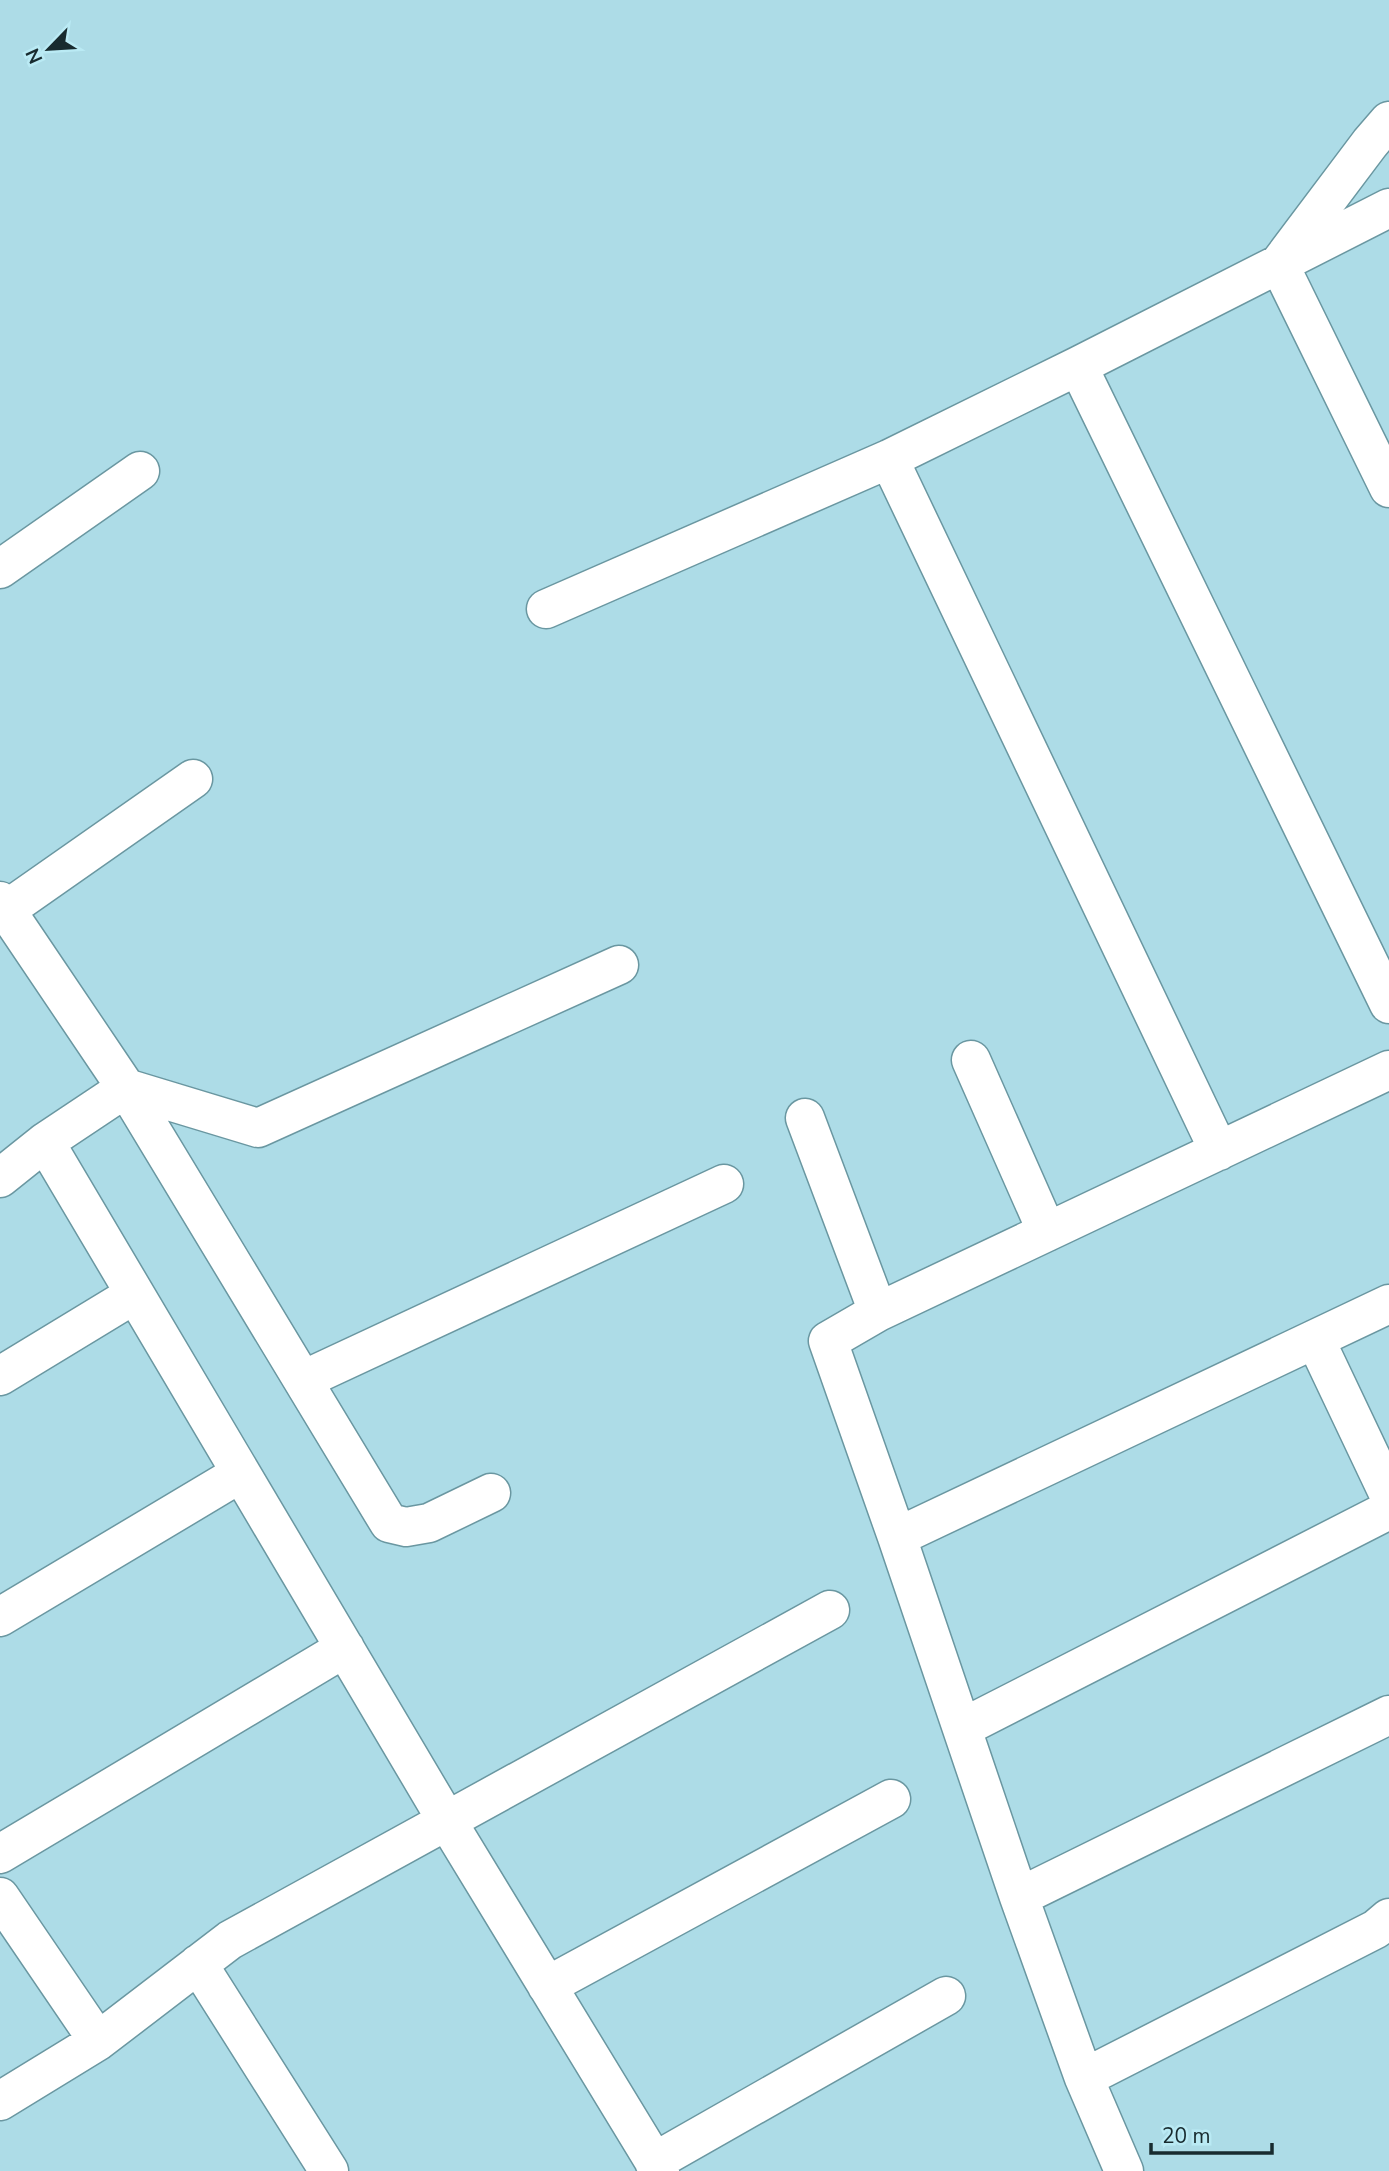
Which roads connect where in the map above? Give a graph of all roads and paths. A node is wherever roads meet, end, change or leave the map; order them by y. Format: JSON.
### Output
{"nodes":[{"id":1,"x":1389,"y":121,"type":"edge"},
{"id":2,"x":1389,"y":208,"type":"edge"},
{"id":3,"x":1279,"y":264,"type":"junction"},
{"id":4,"x":1078,"y":366,"type":"junction"},
{"id":5,"x":889,"y":458,"type":"junction"},
{"id":6,"x":1384,"y":467,"type":"edge"},
{"id":7,"x":140,"y":471,"type":"dead end"},
{"id":8,"x":0,"y":569,"type":"edge"},
{"id":9,"x":545,"y":609,"type":"dead end"},
{"id":10,"x":193,"y":779,"type":"dead end"},
{"id":11,"x":3,"y":906,"type":"edge"},
{"id":12,"x":620,"y":965,"type":"dead end"},
{"id":13,"x":1389,"y":1004,"type":"edge"},
{"id":14,"x":971,"y":1060,"type":"dead end"},
{"id":15,"x":1389,"y":1070,"type":"edge"},
{"id":16,"x":126,"y":1088,"type":"junction"},
{"id":17,"x":805,"y":1118,"type":"dead end"},
{"id":18,"x":45,"y":1142,"type":"junction"},
{"id":19,"x":1219,"y":1151,"type":"junction"},
{"id":20,"x":0,"y":1178,"type":"edge"},
{"id":21,"x":724,"y":1184,"type":"dead end"},
{"id":22,"x":1047,"y":1232,"type":"junction"},
{"id":23,"x":135,"y":1294,"type":"junction"},
{"id":24,"x":1389,"y":1304,"type":"edge"},
{"id":25,"x":878,"y":1312,"type":"junction"},
{"id":26,"x":1315,"y":1339,"type":"junction"},
{"id":27,"x":0,"y":1376,"type":"edge"},
{"id":28,"x":303,"y":1380,"type":"junction"},
{"id":29,"x":241,"y":1473,"type":"junction"},
{"id":30,"x":491,"y":1493,"type":"dead end"},
{"id":31,"x":1389,"y":1494,"type":"edge"},
{"id":32,"x":1389,"y":1510,"type":"edge"},
{"id":33,"x":897,"y":1537,"type":"junction"},
{"id":34,"x":830,"y":1610,"type":"dead end"},
{"id":35,"x":0,"y":1617,"type":"edge"},
{"id":36,"x":345,"y":1648,"type":"junction"},
{"id":37,"x":1389,"y":1715,"type":"edge"},
{"id":38,"x":962,"y":1728,"type":"junction"},
{"id":39,"x":891,"y":1799,"type":"dead end"},
{"id":40,"x":447,"y":1821,"type":"junction"},
{"id":41,"x":0,"y":1854,"type":"edge"},
{"id":42,"x":0,"y":1897,"type":"edge"},
{"id":43,"x":1019,"y":1898,"type":"junction"},
{"id":44,"x":1389,"y":1919,"type":"edge"},
{"id":45,"x":198,"y":1965,"type":"junction"},
{"id":46,"x":547,"y":1986,"type":"junction"},
{"id":47,"x":946,"y":1996,"type":"dead end"},
{"id":48,"x":98,"y":2041,"type":"junction"},
{"id":49,"x":1084,"y":2078,"type":"junction"},
{"id":50,"x":0,"y":2101,"type":"edge"},
{"id":51,"x":657,"y":2167,"type":"edge"},
{"id":52,"x":329,"y":2171,"type":"edge"},
{"id":53,"x":1124,"y":2171,"type":"edge"}],
"edges":[{"from":1,"to":3,"type":"street"},
{"from":2,"to":3,"type":"street"},
{"from":3,"to":4,"type":"street"},
{"from":3,"to":6,"type":"street"},
{"from":4,"to":5,"type":"street"},
{"from":4,"to":13,"type":"street"},
{"from":5,"to":9,"type":"street"},
{"from":5,"to":19,"type":"street"},
{"from":7,"to":8,"type":"street"},
{"from":10,"to":11,"type":"street"},
{"from":11,"to":16,"type":"street"},
{"from":12,"to":16,"type":"street"},
{"from":14,"to":22,"type":"street"},
{"from":15,"to":19,"type":"street"},
{"from":16,"to":18,"type":"street"},
{"from":16,"to":28,"type":"street"},
{"from":17,"to":25,"type":"street"},
{"from":18,"to":20,"type":"street"},
{"from":18,"to":23,"type":"street"},
{"from":19,"to":22,"type":"street"},
{"from":21,"to":28,"type":"street"},
{"from":22,"to":25,"type":"street"},
{"from":23,"to":27,"type":"street"},
{"from":23,"to":29,"type":"street"},
{"from":24,"to":26,"type":"street"},
{"from":25,"to":33,"type":"street"},
{"from":26,"to":31,"type":"street"},
{"from":26,"to":33,"type":"street"},
{"from":28,"to":30,"type":"street"},
{"from":29,"to":35,"type":"street"},
{"from":29,"to":36,"type":"street"},
{"from":32,"to":38,"type":"street"},
{"from":33,"to":38,"type":"street"},
{"from":34,"to":40,"type":"street"},
{"from":36,"to":40,"type":"street"},
{"from":36,"to":41,"type":"street"},
{"from":37,"to":43,"type":"street"},
{"from":38,"to":43,"type":"street"},
{"from":39,"to":46,"type":"street"},
{"from":40,"to":45,"type":"street"},
{"from":40,"to":46,"type":"street"},
{"from":42,"to":48,"type":"street"},
{"from":43,"to":49,"type":"street"},
{"from":44,"to":49,"type":"street"},
{"from":45,"to":48,"type":"street"},
{"from":45,"to":52,"type":"street"},
{"from":46,"to":51,"type":"street"},
{"from":47,"to":51,"type":"street"},
{"from":48,"to":50,"type":"street"},
{"from":49,"to":53,"type":"street"}]}
